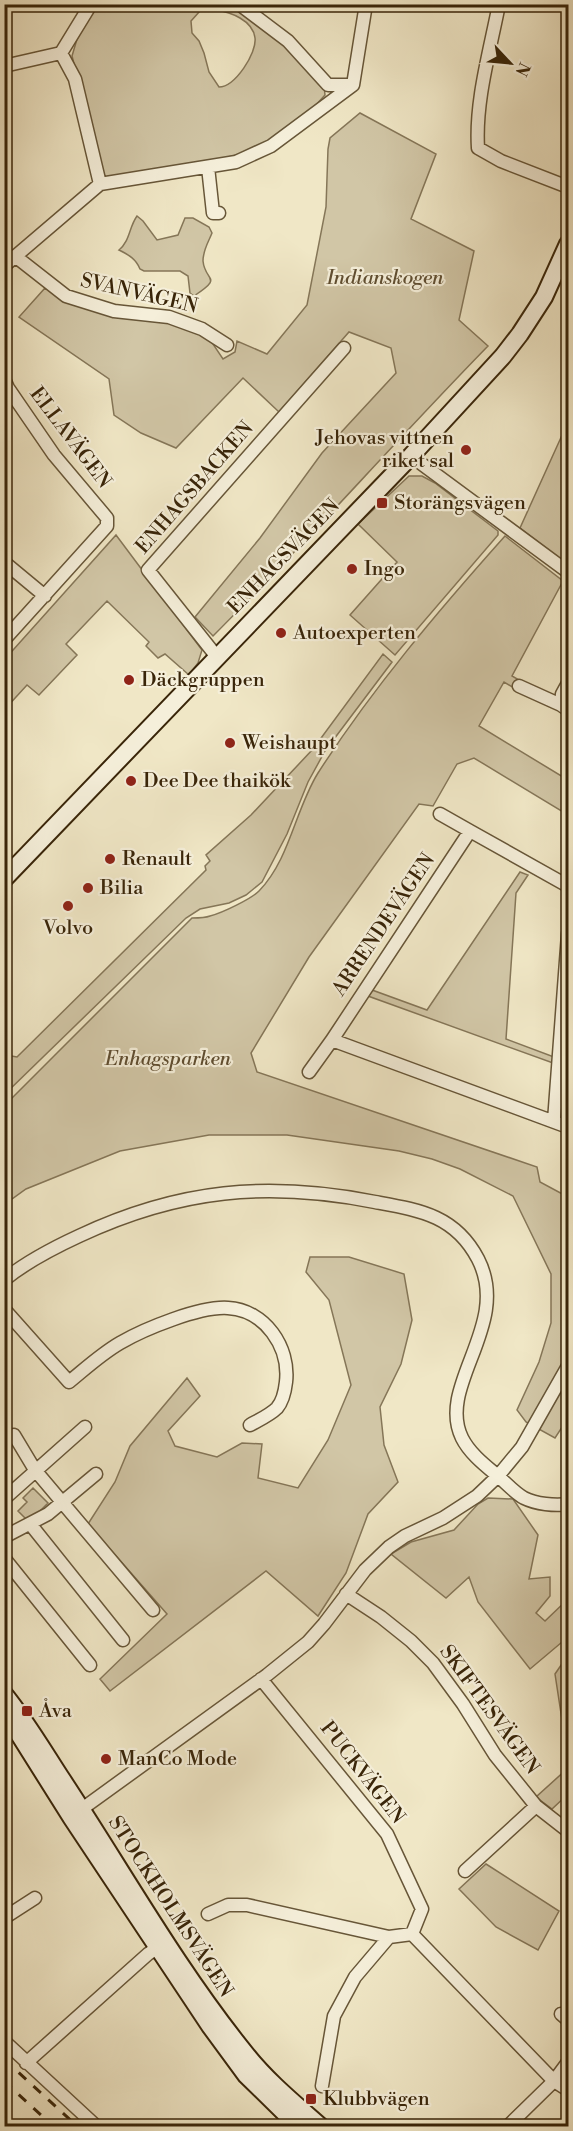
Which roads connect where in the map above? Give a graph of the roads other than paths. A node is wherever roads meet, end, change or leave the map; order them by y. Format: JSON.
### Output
{"nodes":[{"id":1,"x":91,"y":4,"type":"edge"},
{"id":2,"x":239,"y":4,"type":"edge"},
{"id":3,"x":366,"y":4,"type":"edge"},
{"id":4,"x":499,"y":4,"type":"edge"},
{"id":5,"x":62,"y":53,"type":"junction"},
{"id":6,"x":4,"y":66,"type":"edge"},
{"id":7,"x":353,"y":85,"type":"junction"},
{"id":8,"x":208,"y":167,"type":"junction"},
{"id":9,"x":100,"y":184,"type":"junction"},
{"id":10,"x":568,"y":187,"type":"edge"},
{"id":11,"x":219,"y":213,"type":"dead end"},
{"id":12,"x":568,"y":244,"type":"edge"},
{"id":13,"x":15,"y":256,"type":"junction"},
{"id":14,"x":4,"y":266,"type":"edge"},
{"id":15,"x":227,"y":345,"type":"dead end"},
{"id":16,"x":344,"y":348,"type":"dead end"},
{"id":17,"x":4,"y":379,"type":"edge"},
{"id":18,"x":411,"y":456,"type":"junction"},
{"id":19,"x":4,"y":562,"type":"edge"},
{"id":20,"x":568,"y":572,"type":"edge"},
{"id":21,"x":45,"y":597,"type":"junction"},
{"id":22,"x":4,"y":639,"type":"edge"},
{"id":23,"x":217,"y":657,"type":"junction"},
{"id":24,"x":568,"y":683,"type":"edge"},
{"id":25,"x":519,"y":686,"type":"dead end"},
{"id":26,"x":565,"y":708,"type":"edge"},
{"id":27,"x":440,"y":814,"type":"dead end"},
{"id":28,"x":470,"y":831,"type":"junction"},
{"id":29,"x":4,"y":879,"type":"edge"},
{"id":30,"x":568,"y":886,"type":"edge"},
{"id":31,"x":568,"y":934,"type":"edge"},
{"id":32,"x":332,"y":1040,"type":"junction"},
{"id":33,"x":309,"y":1072,"type":"dead end"},
{"id":34,"x":555,"y":1120,"type":"junction"},
{"id":35,"x":568,"y":1127,"type":"edge"},
{"id":36,"x":4,"y":1280,"type":"edge"},
{"id":37,"x":4,"y":1309,"type":"edge"},
{"id":38,"x":568,"y":1366,"type":"edge"},
{"id":39,"x":250,"y":1425,"type":"dead end"},
{"id":40,"x":85,"y":1427,"type":"dead end"},
{"id":41,"x":14,"y":1435,"type":"dead end"},
{"id":42,"x":35,"y":1470,"type":"junction"},
{"id":43,"x":96,"y":1474,"type":"dead end"},
{"id":44,"x":498,"y":1476,"type":"junction"},
{"id":45,"x":4,"y":1499,"type":"edge"},
{"id":46,"x":63,"y":1502,"type":"junction"},
{"id":47,"x":568,"y":1504,"type":"edge"},
{"id":48,"x":31,"y":1525,"type":"junction"},
{"id":49,"x":4,"y":1538,"type":"edge"},
{"id":50,"x":4,"y":1558,"type":"edge"},
{"id":51,"x":346,"y":1594,"type":"junction"},
{"id":52,"x":153,"y":1610,"type":"dead end"},
{"id":53,"x":123,"y":1640,"type":"dead end"},
{"id":54,"x":90,"y":1665,"type":"dead end"},
{"id":55,"x":261,"y":1679,"type":"junction"},
{"id":56,"x":4,"y":1694,"type":"edge"},
{"id":57,"x":4,"y":1712,"type":"edge"},
{"id":58,"x":536,"y":1806,"type":"junction"},
{"id":59,"x":76,"y":1814,"type":"junction"},
{"id":60,"x":568,"y":1831,"type":"edge"},
{"id":61,"x":465,"y":1871,"type":"dead end"},
{"id":62,"x":35,"y":1898,"type":"dead end"},
{"id":63,"x":208,"y":1914,"type":"dead end"},
{"id":64,"x":4,"y":1918,"type":"edge"},
{"id":65,"x":412,"y":1934,"type":"junction"},
{"id":66,"x":389,"y":1937,"type":"junction"},
{"id":67,"x":162,"y":1945,"type":"junction"},
{"id":68,"x":4,"y":2041,"type":"edge"},
{"id":69,"x":568,"y":2062,"type":"edge"},
{"id":70,"x":26,"y":2063,"type":"junction"},
{"id":71,"x":554,"y":2081,"type":"junction"},
{"id":72,"x":322,"y":2086,"type":"dead end"},
{"id":73,"x":568,"y":2090,"type":"edge"},
{"id":74,"x":96,"y":2127,"type":"edge"},
{"id":75,"x":298,"y":2127,"type":"edge"},
{"id":76,"x":320,"y":2127,"type":"edge"},
{"id":77,"x":508,"y":2127,"type":"edge"}],
"edges":[{"from":1,"to":5,"type":"street"},
{"from":2,"to":7,"type":"street"},
{"from":3,"to":7,"type":"street"},
{"from":4,"to":10,"type":"street"},
{"from":5,"to":6,"type":"street"},
{"from":5,"to":9,"type":"street"},
{"from":7,"to":8,"type":"street"},
{"from":8,"to":9,"type":"street"},
{"from":8,"to":11,"type":"street"},
{"from":9,"to":13,"type":"street"},
{"from":12,"to":18,"type":"main road","name":"ENHAGSVÄGEN"},
{"from":13,"to":14,"type":"street"},
{"from":13,"to":15,"type":"street","name":"SVANVÄGEN"},
{"from":16,"to":23,"type":"street","name":"ENHAGSBACKEN"},
{"from":17,"to":21,"type":"street","name":"ELLAVÄGEN"},
{"from":18,"to":20,"type":"street"},
{"from":18,"to":23,"type":"main road","name":"ENHAGSVÄGEN"},
{"from":19,"to":21,"type":"street"},
{"from":21,"to":22,"type":"street"},
{"from":23,"to":29,"type":"main road","name":"ENHAGSVÄGEN"},
{"from":24,"to":26,"type":"street"},
{"from":25,"to":26,"type":"street"},
{"from":27,"to":28,"type":"street"},
{"from":28,"to":30,"type":"street"},
{"from":28,"to":32,"type":"street","name":"ARRENDEVÄGEN"},
{"from":31,"to":34,"type":"street"},
{"from":32,"to":33,"type":"street","name":"ARRENDEVÄGEN"},
{"from":32,"to":34,"type":"street"},
{"from":34,"to":35,"type":"street"},
{"from":36,"to":44,"type":"street"},
{"from":37,"to":39,"type":"street"},
{"from":38,"to":44,"type":"street"},
{"from":40,"to":42,"type":"street"},
{"from":41,"to":42,"type":"street"},
{"from":42,"to":45,"type":"street"},
{"from":42,"to":46,"type":"street"},
{"from":43,"to":46,"type":"street"},
{"from":44,"to":47,"type":"street"},
{"from":44,"to":51,"type":"street"},
{"from":46,"to":48,"type":"street"},
{"from":46,"to":52,"type":"street"},
{"from":48,"to":49,"type":"street"},
{"from":48,"to":53,"type":"street"},
{"from":50,"to":54,"type":"street"},
{"from":51,"to":55,"type":"street"},
{"from":51,"to":58,"type":"street","name":"SKIFTESVÄGEN"},
{"from":55,"to":59,"type":"street"},
{"from":55,"to":65,"type":"street","name":"PUCKVÄGEN"},
{"from":56,"to":59,"type":"main road","name":"STOCKHOLMSVÄGEN"},
{"from":57,"to":59,"type":"main road","name":"STOCKHOLMSVÄGEN"},
{"from":58,"to":60,"type":"street","name":"SKIFTESVÄGEN"},
{"from":58,"to":61,"type":"street"},
{"from":59,"to":67,"type":"main road","name":"STOCKHOLMSVÄGEN"},
{"from":62,"to":64,"type":"street"},
{"from":63,"to":66,"type":"street"},
{"from":65,"to":66,"type":"street"},
{"from":65,"to":71,"type":"street"},
{"from":66,"to":72,"type":"street"},
{"from":67,"to":70,"type":"street"},
{"from":67,"to":75,"type":"main road","name":"STOCKHOLMSVÄGEN"},
{"from":67,"to":76,"type":"main road","name":"STOCKHOLMSVÄGEN"},
{"from":68,"to":70,"type":"street"},
{"from":69,"to":71,"type":"street"},
{"from":70,"to":74,"type":"street"},
{"from":71,"to":73,"type":"street"},
{"from":71,"to":77,"type":"street"}]}
